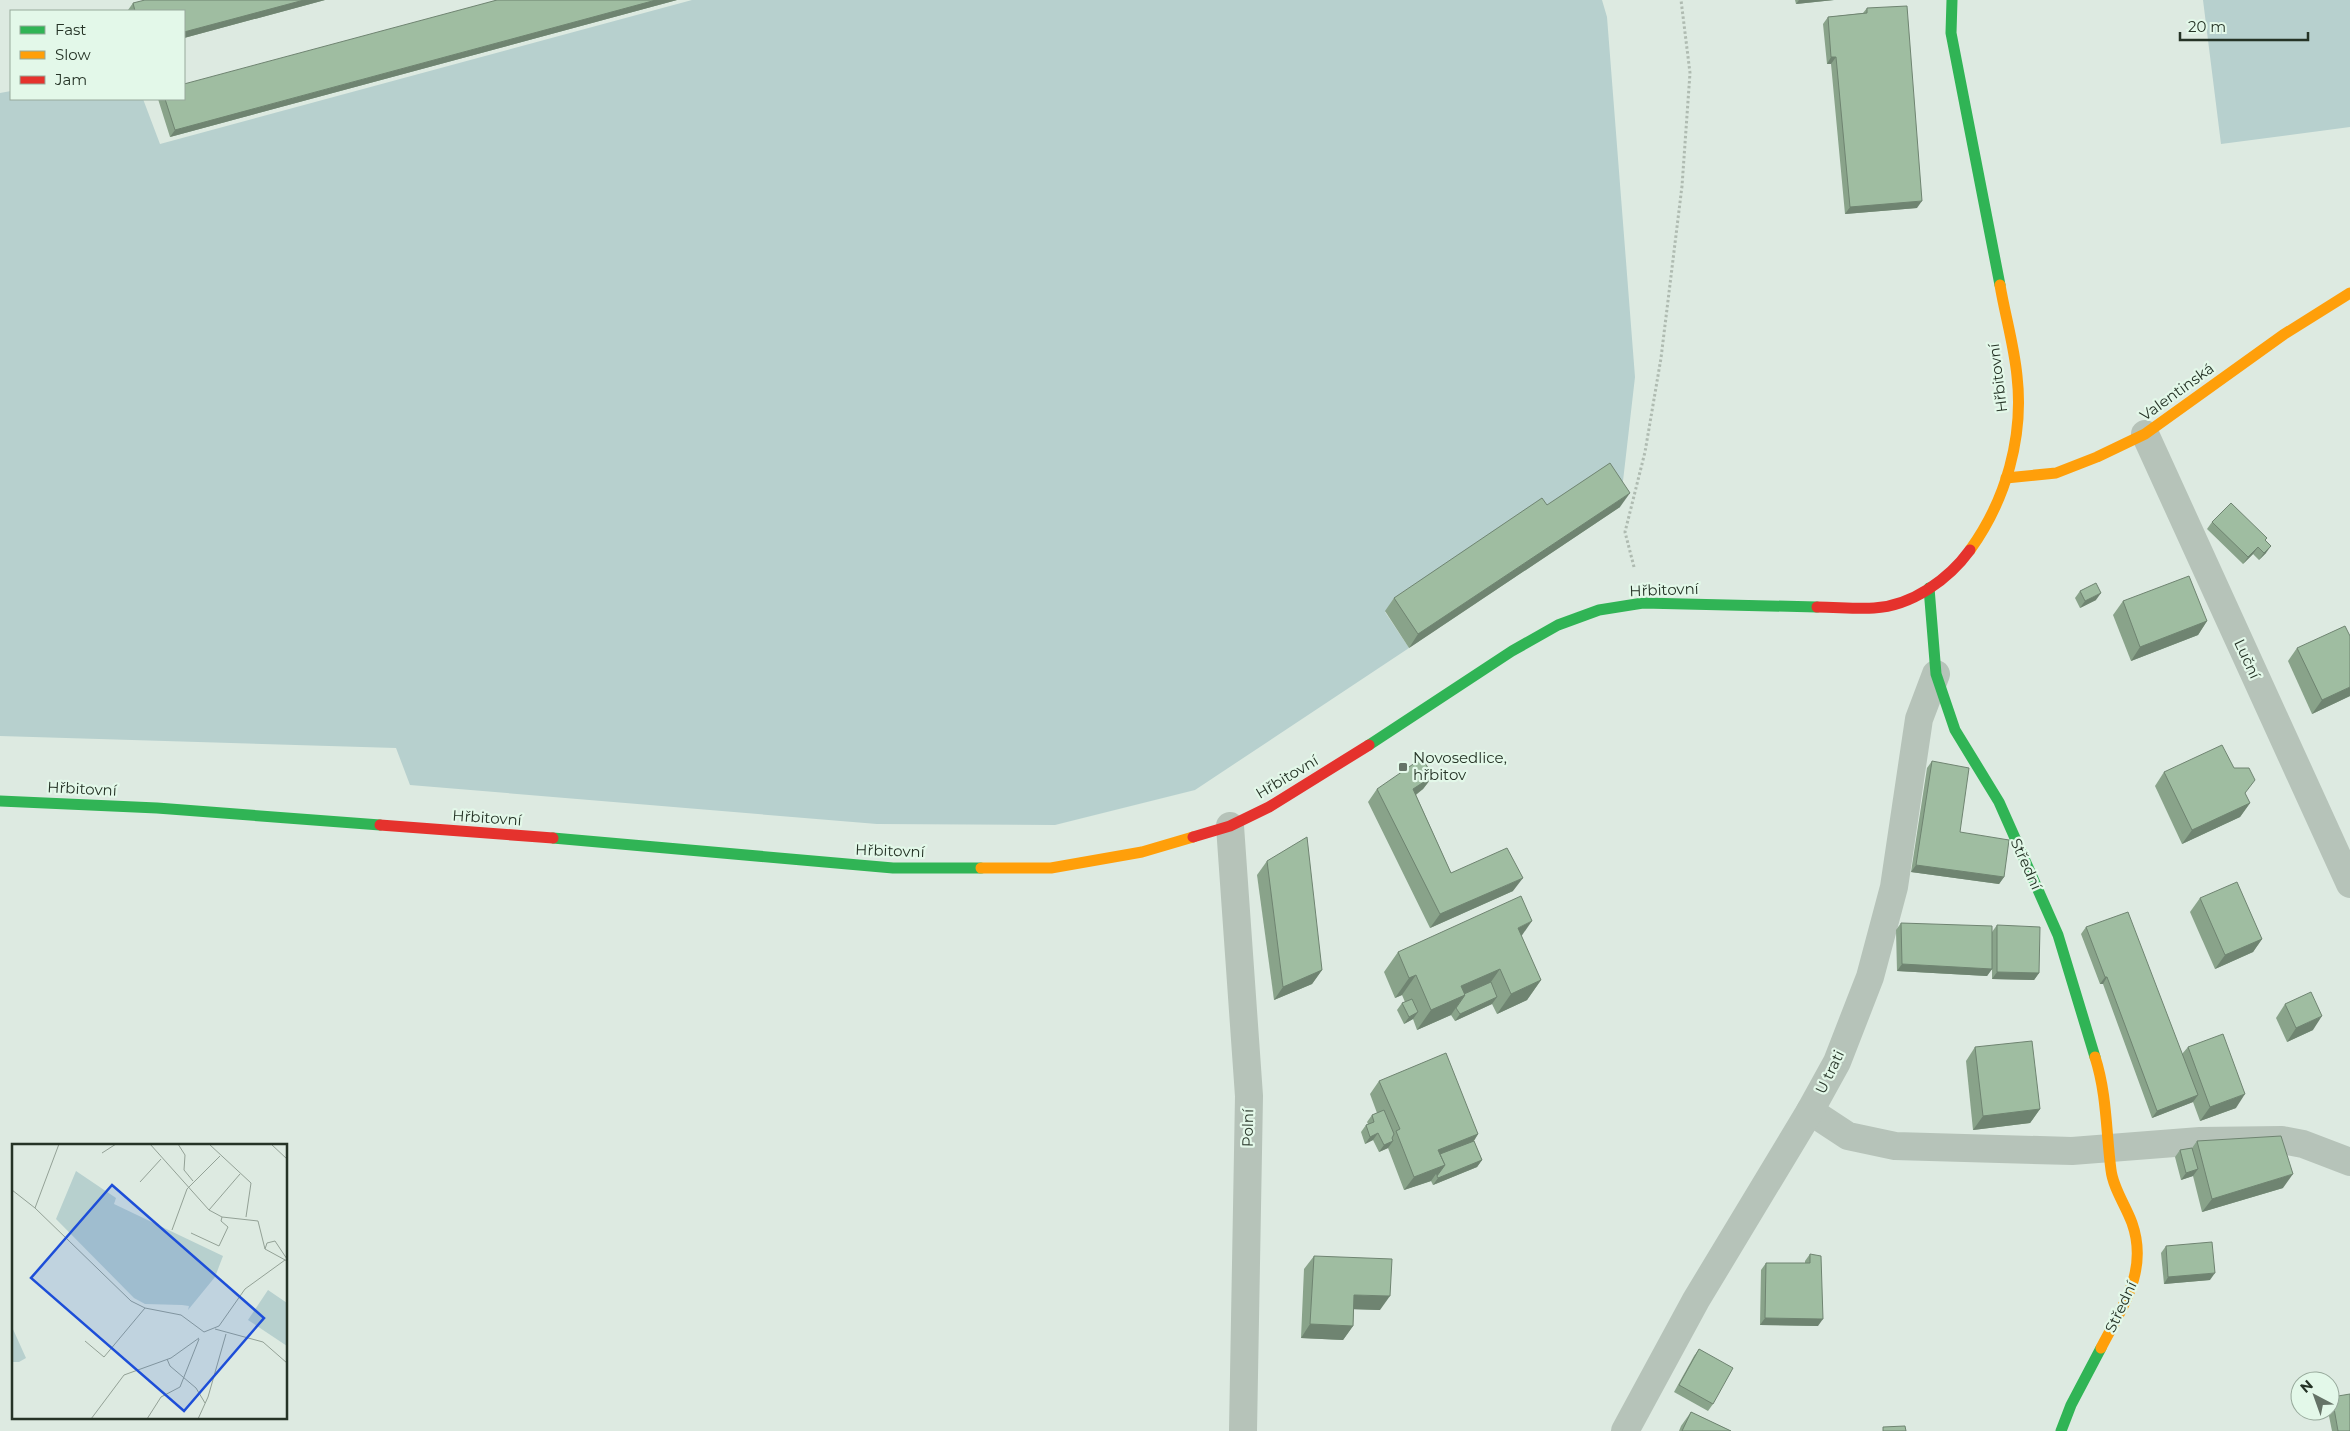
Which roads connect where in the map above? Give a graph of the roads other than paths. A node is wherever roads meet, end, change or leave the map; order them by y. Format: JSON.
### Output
{"nodes":[{"id":1,"x":1952,"y":0,"type":"edge"},
{"id":2,"x":2350,"y":293,"type":"edge"},
{"id":3,"x":2145,"y":434,"type":"junction"},
{"id":4,"x":2006,"y":478,"type":"junction"},
{"id":5,"x":1929,"y":588,"type":"junction"},
{"id":6,"x":1936,"y":674,"type":"junction"},
{"id":7,"x":0,"y":801,"type":"edge"},
{"id":8,"x":1230,"y":826,"type":"junction"},
{"id":9,"x":2350,"y":884,"type":"edge"},
{"id":10,"x":1810,"y":1111,"type":"junction"},
{"id":11,"x":2107,"y":1148,"type":"junction"},
{"id":12,"x":2350,"y":1162,"type":"edge"},
{"id":13,"x":1243,"y":1431,"type":"edge"},
{"id":14,"x":1625,"y":1431,"type":"edge"},
{"id":15,"x":2061,"y":1431,"type":"edge"}],
"edges":[{"from":1,"to":4,"type":"street","name":"Hřbitovní"},
{"from":2,"to":3,"type":"street","name":"Valentinská"},
{"from":3,"to":4,"type":"street","name":"Valentinská"},
{"from":3,"to":9,"type":"street","name":"Luční"},
{"from":4,"to":5,"type":"street","name":"Hřbitovní"},
{"from":5,"to":6,"type":"street","name":"Střední"},
{"from":5,"to":8,"type":"street","name":"Hřbitovní"},
{"from":6,"to":10,"type":"street","name":"U trati"},
{"from":6,"to":11,"type":"street","name":"Střední"},
{"from":7,"to":8,"type":"street","name":"Hřbitovní"},
{"from":8,"to":13,"type":"street","name":"Polní"},
{"from":10,"to":11,"type":"street"},
{"from":10,"to":14,"type":"street","name":"U trati"},
{"from":11,"to":12,"type":"street"},
{"from":11,"to":15,"type":"street","name":"Střední"}]}
